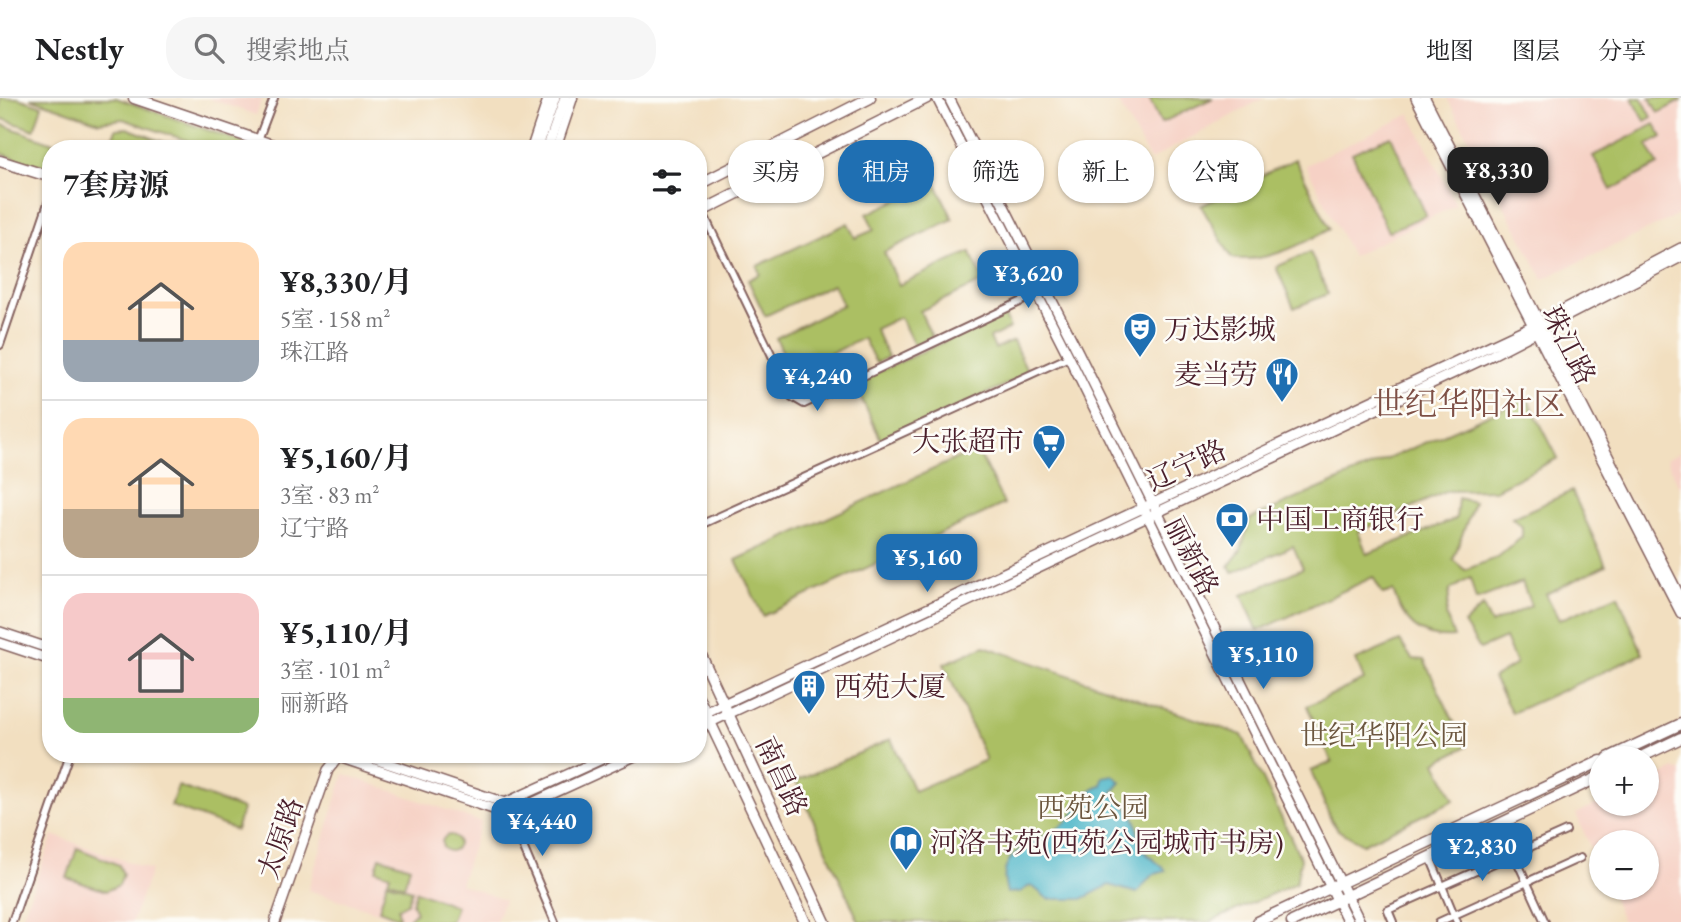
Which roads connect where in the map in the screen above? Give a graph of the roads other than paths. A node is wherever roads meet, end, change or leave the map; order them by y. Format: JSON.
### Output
{"nodes":[{"id":1,"x":134,"y":98,"type":"edge"},
{"id":2,"x":274,"y":98,"type":"edge"},
{"id":3,"x":548,"y":98,"type":"edge"},
{"id":4,"x":555,"y":98,"type":"edge"},
{"id":5,"x":565,"y":98,"type":"edge"},
{"id":6,"x":573,"y":98,"type":"edge"},
{"id":7,"x":870,"y":98,"type":"edge"},
{"id":8,"x":927,"y":98,"type":"edge"},
{"id":9,"x":937,"y":98,"type":"edge"},
{"id":10,"x":949,"y":98,"type":"edge"},
{"id":11,"x":1416,"y":98,"type":"edge"},
{"id":12,"x":1425,"y":98,"type":"edge"},
{"id":13,"x":258,"y":140,"type":"joint"},
{"id":14,"x":534,"y":140,"type":"edge"},
{"id":15,"x":540,"y":140,"type":"edge"},
{"id":16,"x":550,"y":140,"type":"edge"},
{"id":17,"x":559,"y":140,"type":"edge"},
{"id":18,"x":0,"y":161,"type":"edge"},
{"id":19,"x":42,"y":174,"type":"edge"},
{"id":20,"x":707,"y":180,"type":"edge"},
{"id":21,"x":707,"y":208,"type":"edge"},
{"id":22,"x":42,"y":221,"type":"edge"},
{"id":23,"x":707,"y":226,"type":"edge"},
{"id":24,"x":1681,"y":248,"type":"edge"},
{"id":25,"x":1681,"y":257,"type":"edge"},
{"id":26,"x":1037,"y":294,"type":"junction"},
{"id":27,"x":1539,"y":327,"type":"junction"},
{"id":28,"x":0,"y":345,"type":"edge"},
{"id":29,"x":1069,"y":356,"type":"junction"},
{"id":30,"x":1155,"y":509,"type":"junction"},
{"id":31,"x":1146,"y":513,"type":"junction"},
{"id":32,"x":707,"y":522,"type":"edge"},
{"id":33,"x":1681,"y":599,"type":"edge"},
{"id":34,"x":1681,"y":613,"type":"edge"},
{"id":35,"x":0,"y":632,"type":"edge"},
{"id":36,"x":0,"y":643,"type":"edge"},
{"id":37,"x":42,"y":646,"type":"edge"},
{"id":38,"x":42,"y":657,"type":"edge"},
{"id":39,"x":707,"y":669,"type":"edge"},
{"id":40,"x":725,"y":710,"type":"junction"},
{"id":41,"x":707,"y":716,"type":"edge"},
{"id":42,"x":707,"y":721,"type":"edge"},
{"id":43,"x":1678,"y":724,"type":"edge"},
{"id":44,"x":1678,"y":741,"type":"edge"},
{"id":45,"x":1633,"y":746,"type":"edge"},
{"id":46,"x":1659,"y":749,"type":"edge"},
{"id":47,"x":67,"y":763,"type":"edge"},
{"id":48,"x":331,"y":763,"type":"edge"},
{"id":49,"x":358,"y":763,"type":"edge"},
{"id":50,"x":387,"y":763,"type":"edge"},
{"id":51,"x":584,"y":763,"type":"edge"},
{"id":52,"x":620,"y":763,"type":"edge"},
{"id":53,"x":1589,"y":767,"type":"edge"},
{"id":54,"x":1589,"y":782,"type":"edge"},
{"id":55,"x":505,"y":803,"type":"junction"},
{"id":56,"x":509,"y":814,"type":"junction"},
{"id":57,"x":1500,"y":824,"type":"junction"},
{"id":58,"x":1566,"y":831,"type":"dead end"},
{"id":59,"x":1514,"y":854,"type":"junction"},
{"id":60,"x":1430,"y":857,"type":"junction"},
{"id":61,"x":1580,"y":858,"type":"dead end"},
{"id":62,"x":1527,"y":882,"type":"junction"},
{"id":63,"x":1337,"y":885,"type":"junction"},
{"id":64,"x":1443,"y":885,"type":"junction"},
{"id":65,"x":1343,"y":898,"type":"junction"},
{"id":66,"x":1456,"y":919,"type":"edge"},
{"id":67,"x":12,"y":922,"type":"edge"},
{"id":68,"x":275,"y":922,"type":"edge"},
{"id":69,"x":555,"y":922,"type":"edge"},
{"id":70,"x":805,"y":922,"type":"edge"},
{"id":71,"x":825,"y":922,"type":"edge"},
{"id":72,"x":1257,"y":922,"type":"edge"},
{"id":73,"x":1292,"y":922,"type":"edge"},
{"id":74,"x":1348,"y":922,"type":"edge"},
{"id":75,"x":1360,"y":922,"type":"edge"},
{"id":76,"x":1393,"y":922,"type":"edge"},
{"id":77,"x":1439,"y":922,"type":"edge"},
{"id":78,"x":1545,"y":922,"type":"edge"}],
"edges":[{"from":1,"to":13,"type":"main road"},
{"from":2,"to":13,"type":"street"},
{"from":3,"to":14,"type":"street"},
{"from":4,"to":15,"type":"main road"},
{"from":5,"to":16,"type":"main road"},
{"from":6,"to":17,"type":"street"},
{"from":7,"to":20,"type":"main road"},
{"from":8,"to":21,"type":"main road"},
{"from":9,"to":26,"type":"main road","name":"丽新路"},
{"from":10,"to":30,"type":"main road","name":"丽新路"},
{"from":11,"to":27,"type":"main road","name":"珠江路"},
{"from":12,"to":27,"type":"main road","name":"珠江路"},
{"from":18,"to":19,"type":"main road"},
{"from":22,"to":28,"type":"street"},
{"from":23,"to":26,"type":"street"},
{"from":24,"to":27,"type":"main road","name":"辽宁路"},
{"from":25,"to":27,"type":"main road","name":"辽宁路"},
{"from":26,"to":29,"type":"main road","name":"丽新路"},
{"from":27,"to":30,"type":"main road","name":"辽宁路"},
{"from":27,"to":33,"type":"main road","name":"珠江路"},
{"from":27,"to":34,"type":"main road","name":"珠江路"},
{"from":29,"to":31,"type":"main road","name":"丽新路"},
{"from":29,"to":32,"type":"street"},
{"from":30,"to":31,"type":"main road","name":"辽宁路"},
{"from":30,"to":63,"type":"main road","name":"丽新路"},
{"from":31,"to":40,"type":"main road","name":"辽宁路"},
{"from":31,"to":63,"type":"main road","name":"丽新路"},
{"from":35,"to":37,"type":"main road"},
{"from":36,"to":38,"type":"main road"},
{"from":39,"to":40,"type":"main road","name":"南昌路"},
{"from":40,"to":41,"type":"main road","name":"辽宁路"},
{"from":40,"to":71,"type":"main road","name":"南昌路"},
{"from":42,"to":70,"type":"main road","name":"南昌路"},
{"from":43,"to":45,"type":"main road"},
{"from":44,"to":46,"type":"main road"},
{"from":47,"to":67,"type":"street"},
{"from":48,"to":68,"type":"main road","name":"太原路"},
{"from":49,"to":56,"type":"main road"},
{"from":50,"to":55,"type":"main road"},
{"from":51,"to":55,"type":"main road"},
{"from":52,"to":56,"type":"main road"},
{"from":53,"to":63,"type":"main road"},
{"from":54,"to":57,"type":"main road"},
{"from":55,"to":56,"type":"street"},
{"from":56,"to":69,"type":"street"},
{"from":57,"to":59,"type":"street"},
{"from":57,"to":60,"type":"main road"},
{"from":58,"to":59,"type":"street"},
{"from":59,"to":62,"type":"street"},
{"from":59,"to":64,"type":"street"},
{"from":60,"to":64,"type":"street"},
{"from":60,"to":65,"type":"main road"},
{"from":61,"to":62,"type":"street"},
{"from":62,"to":66,"type":"street"},
{"from":62,"to":78,"type":"street"},
{"from":63,"to":65,"type":"main road","name":"丽新路"},
{"from":63,"to":72,"type":"main road"},
{"from":64,"to":66,"type":"street"},
{"from":64,"to":76,"type":"street"},
{"from":65,"to":73,"type":"main road"},
{"from":65,"to":74,"type":"main road","name":"丽新路"},
{"from":65,"to":75,"type":"main road","name":"丽新路"},
{"from":66,"to":77,"type":"street"}]}
